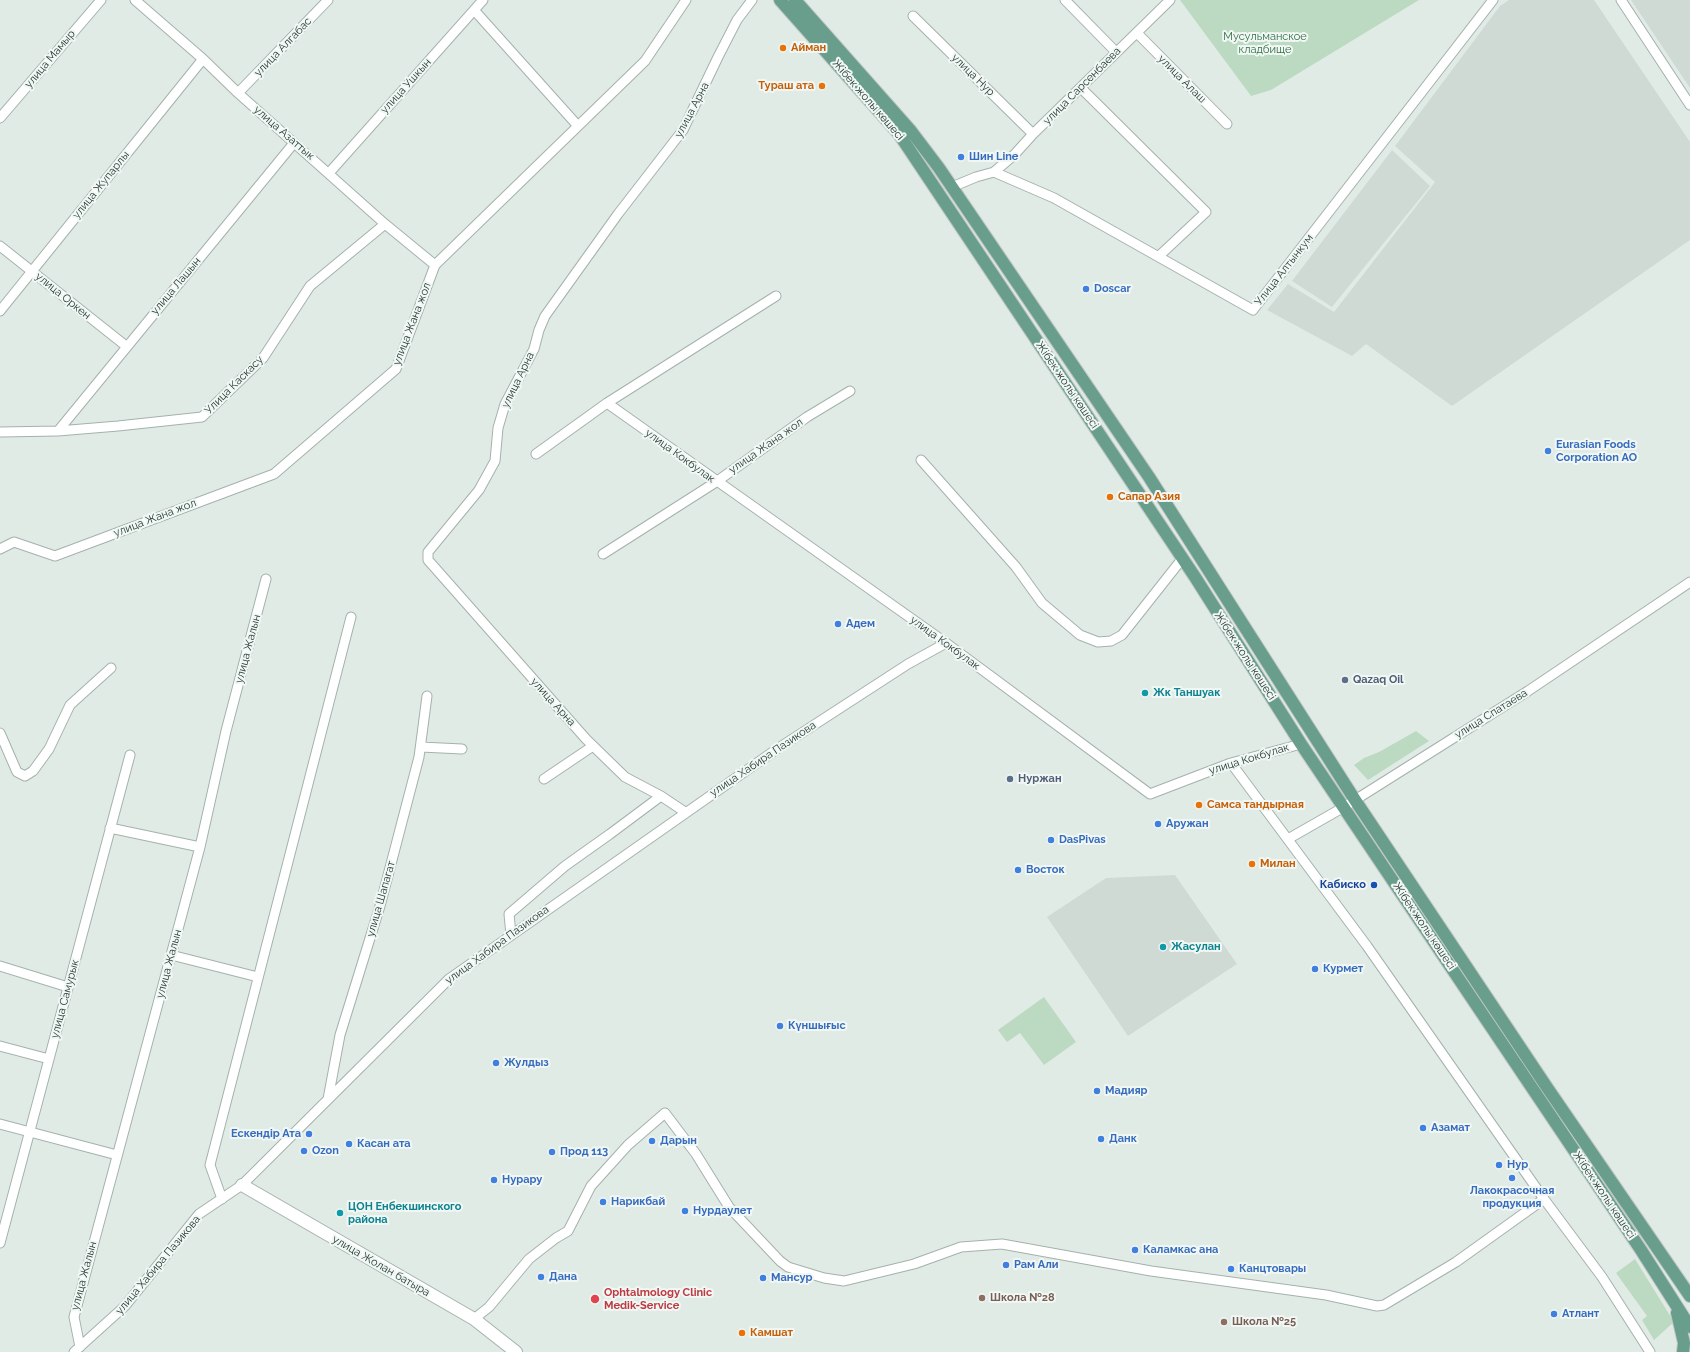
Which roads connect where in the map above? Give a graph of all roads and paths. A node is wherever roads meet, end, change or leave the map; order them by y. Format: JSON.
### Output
{"nodes":[{"id":1,"x":101,"y":0,"type":"edge"},
{"id":2,"x":135,"y":0,"type":"edge"},
{"id":3,"x":328,"y":0,"type":"edge"},
{"id":4,"x":483,"y":0,"type":"edge"},
{"id":5,"x":686,"y":0,"type":"edge"},
{"id":6,"x":752,"y":0,"type":"edge"},
{"id":7,"x":780,"y":0,"type":"edge"},
{"id":8,"x":795,"y":0,"type":"edge"},
{"id":9,"x":1065,"y":0,"type":"edge"},
{"id":10,"x":1170,"y":0,"type":"edge"},
{"id":11,"x":1493,"y":0,"type":"edge"},
{"id":12,"x":1621,"y":0,"type":"edge"},
{"id":13,"x":146,"y":3,"type":"edge"},
{"id":14,"x":474,"y":10,"type":"junction"},
{"id":15,"x":913,"y":16,"type":"dead end"},
{"id":16,"x":1137,"y":33,"type":"junction"},
{"id":17,"x":1116,"y":52,"type":"junction"},
{"id":18,"x":203,"y":59,"type":"junction"},
{"id":19,"x":1081,"y":88,"type":"junction"},
{"id":20,"x":238,"y":93,"type":"junction"},
{"id":21,"x":1690,"y":104,"type":"edge"},
{"id":22,"x":0,"y":118,"type":"edge"},
{"id":23,"x":1227,"y":124,"type":"dead end"},
{"id":24,"x":578,"y":126,"type":"junction"},
{"id":25,"x":1033,"y":134,"type":"junction"},
{"id":26,"x":294,"y":143,"type":"junction"},
{"id":27,"x":994,"y":172,"type":"junction"},
{"id":28,"x":329,"y":173,"type":"junction"},
{"id":29,"x":952,"y":187,"type":"junction"},
{"id":30,"x":385,"y":224,"type":"junction"},
{"id":31,"x":0,"y":246,"type":"edge"},
{"id":32,"x":1159,"y":256,"type":"junction"},
{"id":33,"x":435,"y":265,"type":"junction"},
{"id":34,"x":32,"y":271,"type":"junction"},
{"id":35,"x":776,"y":296,"type":"dead end"},
{"id":36,"x":0,"y":311,"type":"edge"},
{"id":37,"x":126,"y":346,"type":"junction"},
{"id":38,"x":850,"y":391,"type":"dead end"},
{"id":39,"x":607,"y":404,"type":"junction"},
{"id":40,"x":58,"y":431,"type":"junction"},
{"id":41,"x":0,"y":432,"type":"edge"},
{"id":42,"x":536,"y":454,"type":"dead end"},
{"id":43,"x":921,"y":460,"type":"dead end"},
{"id":44,"x":716,"y":482,"type":"junction"},
{"id":45,"x":0,"y":549,"type":"edge"},
{"id":46,"x":603,"y":554,"type":"dead end"},
{"id":47,"x":1182,"y":559,"type":"junction"},
{"id":48,"x":266,"y":579,"type":"dead end"},
{"id":49,"x":1690,"y":582,"type":"edge"},
{"id":50,"x":351,"y":616,"type":"dead end"},
{"id":51,"x":946,"y":643,"type":"junction"},
{"id":52,"x":111,"y":668,"type":"dead end"},
{"id":53,"x":427,"y":696,"type":"dead end"},
{"id":54,"x":0,"y":733,"type":"edge"},
{"id":55,"x":1301,"y":744,"type":"junction"},
{"id":56,"x":593,"y":746,"type":"junction"},
{"id":57,"x":420,"y":747,"type":"junction"},
{"id":58,"x":462,"y":750,"type":"dead end"},
{"id":59,"x":130,"y":755,"type":"dead end"},
{"id":60,"x":1231,"y":763,"type":"junction"},
{"id":61,"x":544,"y":779,"type":"dead end"},
{"id":62,"x":661,"y":796,"type":"junction"},
{"id":63,"x":1355,"y":800,"type":"junction"},
{"id":64,"x":1344,"y":807,"type":"junction"},
{"id":65,"x":686,"y":812,"type":"junction"},
{"id":66,"x":110,"y":828,"type":"junction"},
{"id":67,"x":1288,"y":839,"type":"junction"},
{"id":68,"x":200,"y":847,"type":"junction"},
{"id":69,"x":511,"y":935,"type":"junction"},
{"id":70,"x":171,"y":955,"type":"junction"},
{"id":71,"x":0,"y":966,"type":"edge"},
{"id":72,"x":258,"y":977,"type":"junction"},
{"id":73,"x":68,"y":987,"type":"junction"},
{"id":74,"x":0,"y":1046,"type":"edge"},
{"id":75,"x":49,"y":1059,"type":"junction"},
{"id":76,"x":328,"y":1100,"type":"junction"},
{"id":77,"x":0,"y":1124,"type":"edge"},
{"id":78,"x":30,"y":1132,"type":"junction"},
{"id":79,"x":117,"y":1155,"type":"junction"},
{"id":80,"x":242,"y":1185,"type":"junction"},
{"id":81,"x":222,"y":1199,"type":"junction"},
{"id":82,"x":1544,"y":1199,"type":"junction"},
{"id":83,"x":0,"y":1243,"type":"edge"},
{"id":84,"x":1690,"y":1296,"type":"edge"},
{"id":85,"x":1675,"y":1304,"type":"junction"},
{"id":86,"x":474,"y":1319,"type":"junction"},
{"id":87,"x":1690,"y":1327,"type":"edge"},
{"id":88,"x":77,"y":1350,"type":"edge"},
{"id":89,"x":516,"y":1352,"type":"edge"},
{"id":90,"x":1650,"y":1352,"type":"edge"},
{"id":91,"x":1683,"y":1352,"type":"edge"}],
"edges":[{"from":1,"to":22,"type":"street","name":"улица Мамыр"},
{"from":2,"to":13,"type":"street","name":"улица Азаттык"},
{"from":3,"to":20,"type":"street","name":"улица Алгабас"},
{"from":4,"to":14,"type":"street","name":"улица Ушкын"},
{"from":5,"to":24,"type":"street","name":"улица Жана жол"},
{"from":6,"to":56,"type":"street","name":"улица Арна"},
{"from":7,"to":47,"type":"main road","name":"Жібек жолы көшесі"},
{"from":8,"to":29,"type":"main road","name":"Жібек жолы көшесі"},
{"from":9,"to":17,"type":"street"},
{"from":10,"to":16,"type":"street","name":"улица Сарсенбаева"},
{"from":11,"to":32,"type":"street","name":"Улица Алтынкум"},
{"from":12,"to":21,"type":"street"},
{"from":13,"to":18,"type":"street","name":"улица Азаттык"},
{"from":14,"to":24,"type":"street"},
{"from":14,"to":28,"type":"street","name":"улица Ушкын"},
{"from":15,"to":25,"type":"street","name":"улица Нур"},
{"from":16,"to":17,"type":"street","name":"улица Сарсенбаева"},
{"from":16,"to":23,"type":"street","name":"улица Алаш"},
{"from":17,"to":19,"type":"street","name":"улица Сарсенбаева"},
{"from":18,"to":20,"type":"street","name":"улица Азаттык"},
{"from":18,"to":34,"type":"street","name":"улица Жупарлы"},
{"from":19,"to":25,"type":"street","name":"улица Сарсенбаева"},
{"from":19,"to":32,"type":"street"},
{"from":20,"to":26,"type":"street","name":"улица Азаттык"},
{"from":24,"to":33,"type":"street","name":"улица Жана жол"},
{"from":25,"to":27,"type":"street","name":"улица Сарсенбаева"},
{"from":26,"to":28,"type":"street","name":"улица Азаттык"},
{"from":26,"to":37,"type":"street","name":"улица Лашын"},
{"from":27,"to":29,"type":"street"},
{"from":27,"to":32,"type":"street","name":"Улица Алтынкум"},
{"from":28,"to":30,"type":"street","name":"улица Азаттык"},
{"from":29,"to":63,"type":"main road","name":"Жібек жолы көшесі"},
{"from":30,"to":33,"type":"street","name":"улица Азаттык"},
{"from":30,"to":40,"type":"street","name":"Улица Каскасу"},
{"from":31,"to":34,"type":"street","name":"улица Оркен"},
{"from":33,"to":45,"type":"street","name":"улица Жана жол"},
{"from":34,"to":36,"type":"street","name":"улица Жупарлы"},
{"from":34,"to":37,"type":"street","name":"улица Оркен"},
{"from":35,"to":39,"type":"street"},
{"from":37,"to":40,"type":"street","name":"улица Лашын"},
{"from":38,"to":44,"type":"street","name":"улица Жана жол"},
{"from":39,"to":42,"type":"street"},
{"from":39,"to":44,"type":"street","name":"улица Кокбулак"},
{"from":40,"to":41,"type":"street","name":"Улица Каскасу"},
{"from":43,"to":47,"type":"street"},
{"from":44,"to":46,"type":"street","name":"улица Жана жол"},
{"from":44,"to":51,"type":"street","name":"улица Кокбулак"},
{"from":47,"to":55,"type":"main road","name":"Жібек жолы көшесі"},
{"from":48,"to":68,"type":"street","name":"улица Жалын"},
{"from":49,"to":63,"type":"street","name":"улица Спатаева"},
{"from":50,"to":72,"type":"street"},
{"from":51,"to":60,"type":"street","name":"улица Кокбулак"},
{"from":51,"to":65,"type":"street","name":"улица Хабира Пазикова"},
{"from":52,"to":54,"type":"street"},
{"from":53,"to":57,"type":"street","name":"улица Шапагат"},
{"from":55,"to":60,"type":"street","name":"улица Кокбулак"},
{"from":55,"to":64,"type":"main road","name":"Жібек жолы көшесі"},
{"from":56,"to":61,"type":"street"},
{"from":56,"to":62,"type":"street","name":"улица Арна"},
{"from":57,"to":58,"type":"street"},
{"from":57,"to":76,"type":"street","name":"улица Шапагат"},
{"from":59,"to":66,"type":"street","name":"улица Самурык"},
{"from":60,"to":67,"type":"street"},
{"from":62,"to":65,"type":"street","name":"улица Арна"},
{"from":62,"to":69,"type":"street"},
{"from":63,"to":64,"type":"street","name":"улица Спатаева"},
{"from":63,"to":84,"type":"main road","name":"Жібек жолы көшесі"},
{"from":64,"to":67,"type":"street","name":"улица Спатаева"},
{"from":64,"to":85,"type":"main road","name":"Жібек жолы көшесі"},
{"from":65,"to":69,"type":"street","name":"улица Хабира Пазикова"},
{"from":66,"to":68,"type":"street"},
{"from":66,"to":73,"type":"street","name":"улица Самурык"},
{"from":67,"to":82,"type":"street"},
{"from":68,"to":70,"type":"street","name":"улица Жалын"},
{"from":69,"to":76,"type":"street","name":"улица Хабира Пазикова"},
{"from":70,"to":72,"type":"street"},
{"from":70,"to":79,"type":"street","name":"улица Жалын"},
{"from":71,"to":73,"type":"street"},
{"from":72,"to":81,"type":"street"},
{"from":73,"to":75,"type":"street","name":"улица Самурык"},
{"from":74,"to":75,"type":"street"},
{"from":75,"to":78,"type":"street","name":"улица Самурык"},
{"from":76,"to":80,"type":"street","name":"улица Хабира Пазикова"},
{"from":77,"to":78,"type":"street"},
{"from":78,"to":79,"type":"street"},
{"from":78,"to":83,"type":"street","name":"улица Самурык"},
{"from":79,"to":88,"type":"street","name":"улица Жалын"},
{"from":80,"to":81,"type":"street","name":"улица Хабира Пазикова"},
{"from":80,"to":86,"type":"street","name":"улица Жолан батыра"},
{"from":81,"to":88,"type":"street","name":"улица Хабира Пазикова"},
{"from":82,"to":86,"type":"street"},
{"from":82,"to":90,"type":"street"},
{"from":85,"to":87,"type":"main road","name":"Жібек жолы көшесі"},
{"from":85,"to":91,"type":"main road"},
{"from":86,"to":89,"type":"street","name":"улица Жолан батыра"}]}
